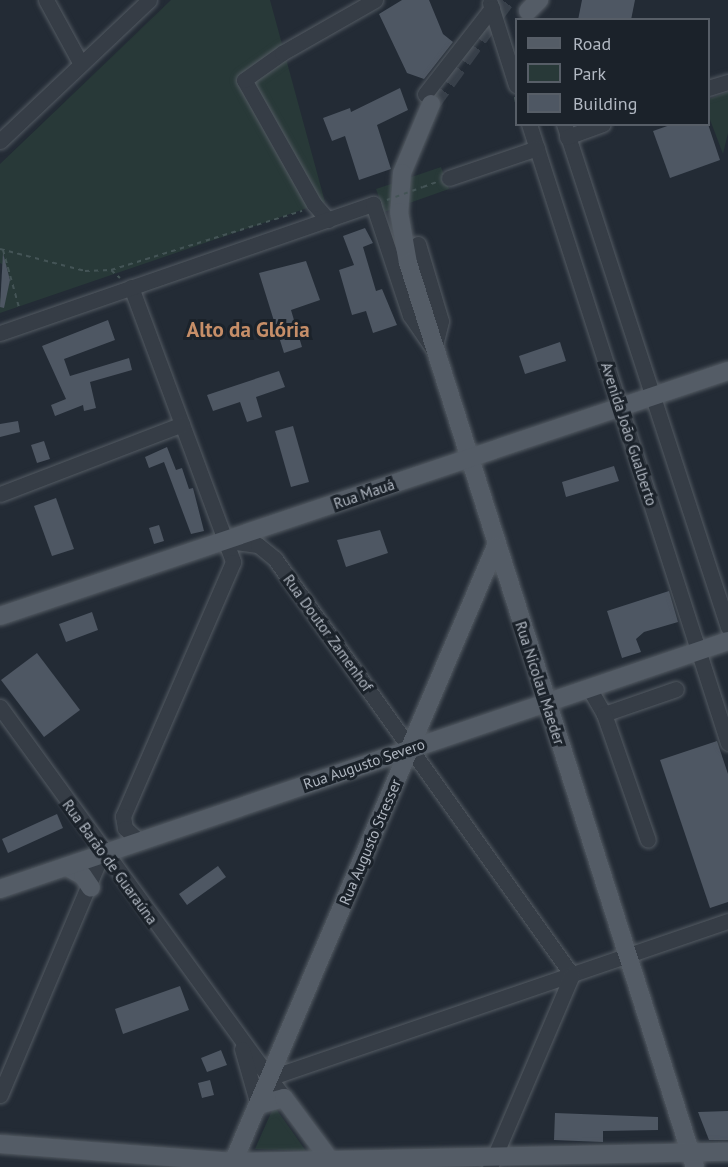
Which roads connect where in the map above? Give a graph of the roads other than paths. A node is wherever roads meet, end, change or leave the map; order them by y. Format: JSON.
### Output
{"nodes":[{"id":1,"x":46,"y":0,"type":"edge"},
{"id":2,"x":148,"y":0,"type":"edge"},
{"id":3,"x":375,"y":0,"type":"edge"},
{"id":4,"x":490,"y":4,"type":"edge"},
{"id":5,"x":81,"y":64,"type":"junction"},
{"id":6,"x":728,"y":81,"type":"edge"},
{"id":7,"x":515,"y":82,"type":"edge"},
{"id":8,"x":710,"y":87,"type":"edge"},
{"id":9,"x":428,"y":99,"type":"joint"},
{"id":10,"x":530,"y":126,"type":"edge"},
{"id":11,"x":592,"y":126,"type":"edge"},
{"id":12,"x":566,"y":131,"type":"edge"},
{"id":13,"x":0,"y":141,"type":"edge"},
{"id":14,"x":537,"y":148,"type":"junction"},
{"id":15,"x":449,"y":178,"type":"dead end"},
{"id":16,"x":386,"y":200,"type":"junction"},
{"id":17,"x":328,"y":220,"type":"junction"},
{"id":18,"x":418,"y":244,"type":"dead end"},
{"id":19,"x":131,"y":287,"type":"junction"},
{"id":20,"x":0,"y":333,"type":"edge"},
{"id":21,"x":434,"y":350,"type":"junction"},
{"id":22,"x":728,"y":371,"type":"edge"},
{"id":23,"x":654,"y":396,"type":"junction"},
{"id":24,"x":621,"y":408,"type":"junction"},
{"id":25,"x":182,"y":424,"type":"junction"},
{"id":26,"x":469,"y":459,"type":"junction"},
{"id":27,"x":0,"y":494,"type":"edge"},
{"id":28,"x":222,"y":541,"type":"junction"},
{"id":29,"x":496,"y":546,"type":"junction"},
{"id":30,"x":0,"y":616,"type":"edge"},
{"id":31,"x":728,"y":627,"type":"edge"},
{"id":32,"x":728,"y":641,"type":"edge"},
{"id":33,"x":698,"y":651,"type":"junction"},
{"id":34,"x":589,"y":688,"type":"junction"},
{"id":35,"x":676,"y":689,"type":"dead end"},
{"id":36,"x":547,"y":702,"type":"junction"},
{"id":37,"x":0,"y":707,"type":"edge"},
{"id":38,"x":604,"y":714,"type":"junction"},
{"id":39,"x":728,"y":743,"type":"edge"},
{"id":40,"x":410,"y":748,"type":"junction"},
{"id":41,"x":648,"y":840,"type":"dead end"},
{"id":42,"x":139,"y":841,"type":"junction"},
{"id":43,"x":102,"y":854,"type":"junction"},
{"id":44,"x":66,"y":867,"type":"junction"},
{"id":45,"x":91,"y":888,"type":"junction"},
{"id":46,"x":0,"y":889,"type":"edge"},
{"id":47,"x":728,"y":921,"type":"edge"},
{"id":48,"x":628,"y":956,"type":"junction"},
{"id":49,"x":572,"y":975,"type":"junction"},
{"id":50,"x":223,"y":1016,"type":"junction"},
{"id":51,"x":269,"y":1078,"type":"junction"},
{"id":52,"x":0,"y":1095,"type":"edge"},
{"id":53,"x":284,"y":1098,"type":"junction"},
{"id":54,"x":258,"y":1105,"type":"junction"},
{"id":55,"x":317,"y":1142,"type":"junction"},
{"id":56,"x":0,"y":1144,"type":"edge"},
{"id":57,"x":728,"y":1152,"type":"edge"},
{"id":58,"x":692,"y":1160,"type":"edge"},
{"id":59,"x":296,"y":1161,"type":"junction"},
{"id":60,"x":492,"y":1162,"type":"edge"},
{"id":61,"x":333,"y":1163,"type":"edge"},
{"id":62,"x":232,"y":1164,"type":"edge"}],
"edges":[{"from":1,"to":5,"type":"street"},
{"from":2,"to":5,"type":"street"},
{"from":3,"to":17,"type":"street"},
{"from":4,"to":7,"type":"street"},
{"from":4,"to":9,"type":"street"},
{"from":5,"to":13,"type":"street"},
{"from":6,"to":8,"type":"street"},
{"from":9,"to":16,"type":"main road","name":"Rua Nicolau Maeder"},
{"from":10,"to":14,"type":"street","name":"Avenida João Gualberto"},
{"from":11,"to":12,"type":"street"},
{"from":12,"to":23,"type":"street"},
{"from":14,"to":15,"type":"street"},
{"from":14,"to":24,"type":"street","name":"Avenida João Gualberto"},
{"from":16,"to":17,"type":"street"},
{"from":16,"to":21,"type":"main road","name":"Rua Nicolau Maeder"},
{"from":16,"to":21,"type":"street"},
{"from":17,"to":19,"type":"street"},
{"from":18,"to":21,"type":"street"},
{"from":19,"to":20,"type":"street"},
{"from":19,"to":25,"type":"street"},
{"from":21,"to":26,"type":"main road","name":"Rua Nicolau Maeder"},
{"from":22,"to":23,"type":"main road","name":"Rua Mauá"},
{"from":23,"to":24,"type":"main road","name":"Rua Mauá"},
{"from":23,"to":31,"type":"street"},
{"from":24,"to":26,"type":"main road","name":"Rua Mauá"},
{"from":24,"to":33,"type":"street","name":"Avenida João Gualberto"},
{"from":25,"to":27,"type":"street"},
{"from":25,"to":28,"type":"street"},
{"from":26,"to":28,"type":"main road","name":"Rua Mauá"},
{"from":26,"to":29,"type":"main road","name":"Rua Nicolau Maeder"},
{"from":28,"to":30,"type":"main road","name":"Rua Mauá"},
{"from":28,"to":40,"type":"street","name":"Rua Doutor Zamenhof"},
{"from":28,"to":42,"type":"street"},
{"from":29,"to":36,"type":"main road","name":"Rua Nicolau Maeder"},
{"from":29,"to":40,"type":"main road","name":"Rua Augusto Stresser"},
{"from":32,"to":33,"type":"main road","name":"Rua Augusto Severo"},
{"from":33,"to":34,"type":"main road","name":"Rua Augusto Severo"},
{"from":33,"to":39,"type":"street","name":"Avenida João Gualberto"},
{"from":34,"to":36,"type":"main road","name":"Rua Augusto Severo"},
{"from":34,"to":38,"type":"street"},
{"from":35,"to":38,"type":"street"},
{"from":36,"to":40,"type":"main road","name":"Rua Augusto Severo"},
{"from":36,"to":48,"type":"main road","name":"Rua Nicolau Maeder"},
{"from":37,"to":43,"type":"street","name":"Rua Barão de Guaraúna"},
{"from":38,"to":41,"type":"street"},
{"from":40,"to":42,"type":"main road","name":"Rua Augusto Severo"},
{"from":40,"to":49,"type":"street","name":"Rua Doutor Zamenhof"},
{"from":40,"to":51,"type":"main road","name":"Rua Augusto Stresser"},
{"from":42,"to":43,"type":"main road","name":"Rua Augusto Severo"},
{"from":43,"to":44,"type":"main road","name":"Rua Augusto Severo"},
{"from":43,"to":45,"type":"street"},
{"from":43,"to":50,"type":"street","name":"Rua Barão de Guaraúna"},
{"from":44,"to":45,"type":"main road"},
{"from":44,"to":46,"type":"main road","name":"Rua Augusto Severo"},
{"from":45,"to":52,"type":"street"},
{"from":47,"to":48,"type":"street"},
{"from":48,"to":49,"type":"street"},
{"from":48,"to":58,"type":"main road","name":"Rua Nicolau Maeder"},
{"from":49,"to":51,"type":"street"},
{"from":49,"to":60,"type":"street"},
{"from":50,"to":51,"type":"street","name":"Rua Barão de Guaraúna"},
{"from":50,"to":54,"type":"street","name":"Rua Barão de Guaraúna"},
{"from":51,"to":53,"type":"street","name":"Rua Barão de Guaraúna"},
{"from":51,"to":54,"type":"main road","name":"Rua Augusto Stresser"},
{"from":53,"to":54,"type":"main road"},
{"from":53,"to":55,"type":"main road","name":"Rua Barão de Guaraúna"},
{"from":54,"to":62,"type":"main road","name":"Rua Augusto Stresser"},
{"from":55,"to":59,"type":"main road"},
{"from":55,"to":61,"type":"main road","name":"Rua Barão de Guaraúna"},
{"from":56,"to":62,"type":"main road"},
{"from":57,"to":58,"type":"main road"},
{"from":58,"to":60,"type":"main road"},
{"from":59,"to":61,"type":"main road"},
{"from":59,"to":62,"type":"main road"},
{"from":60,"to":61,"type":"main road"}]}
